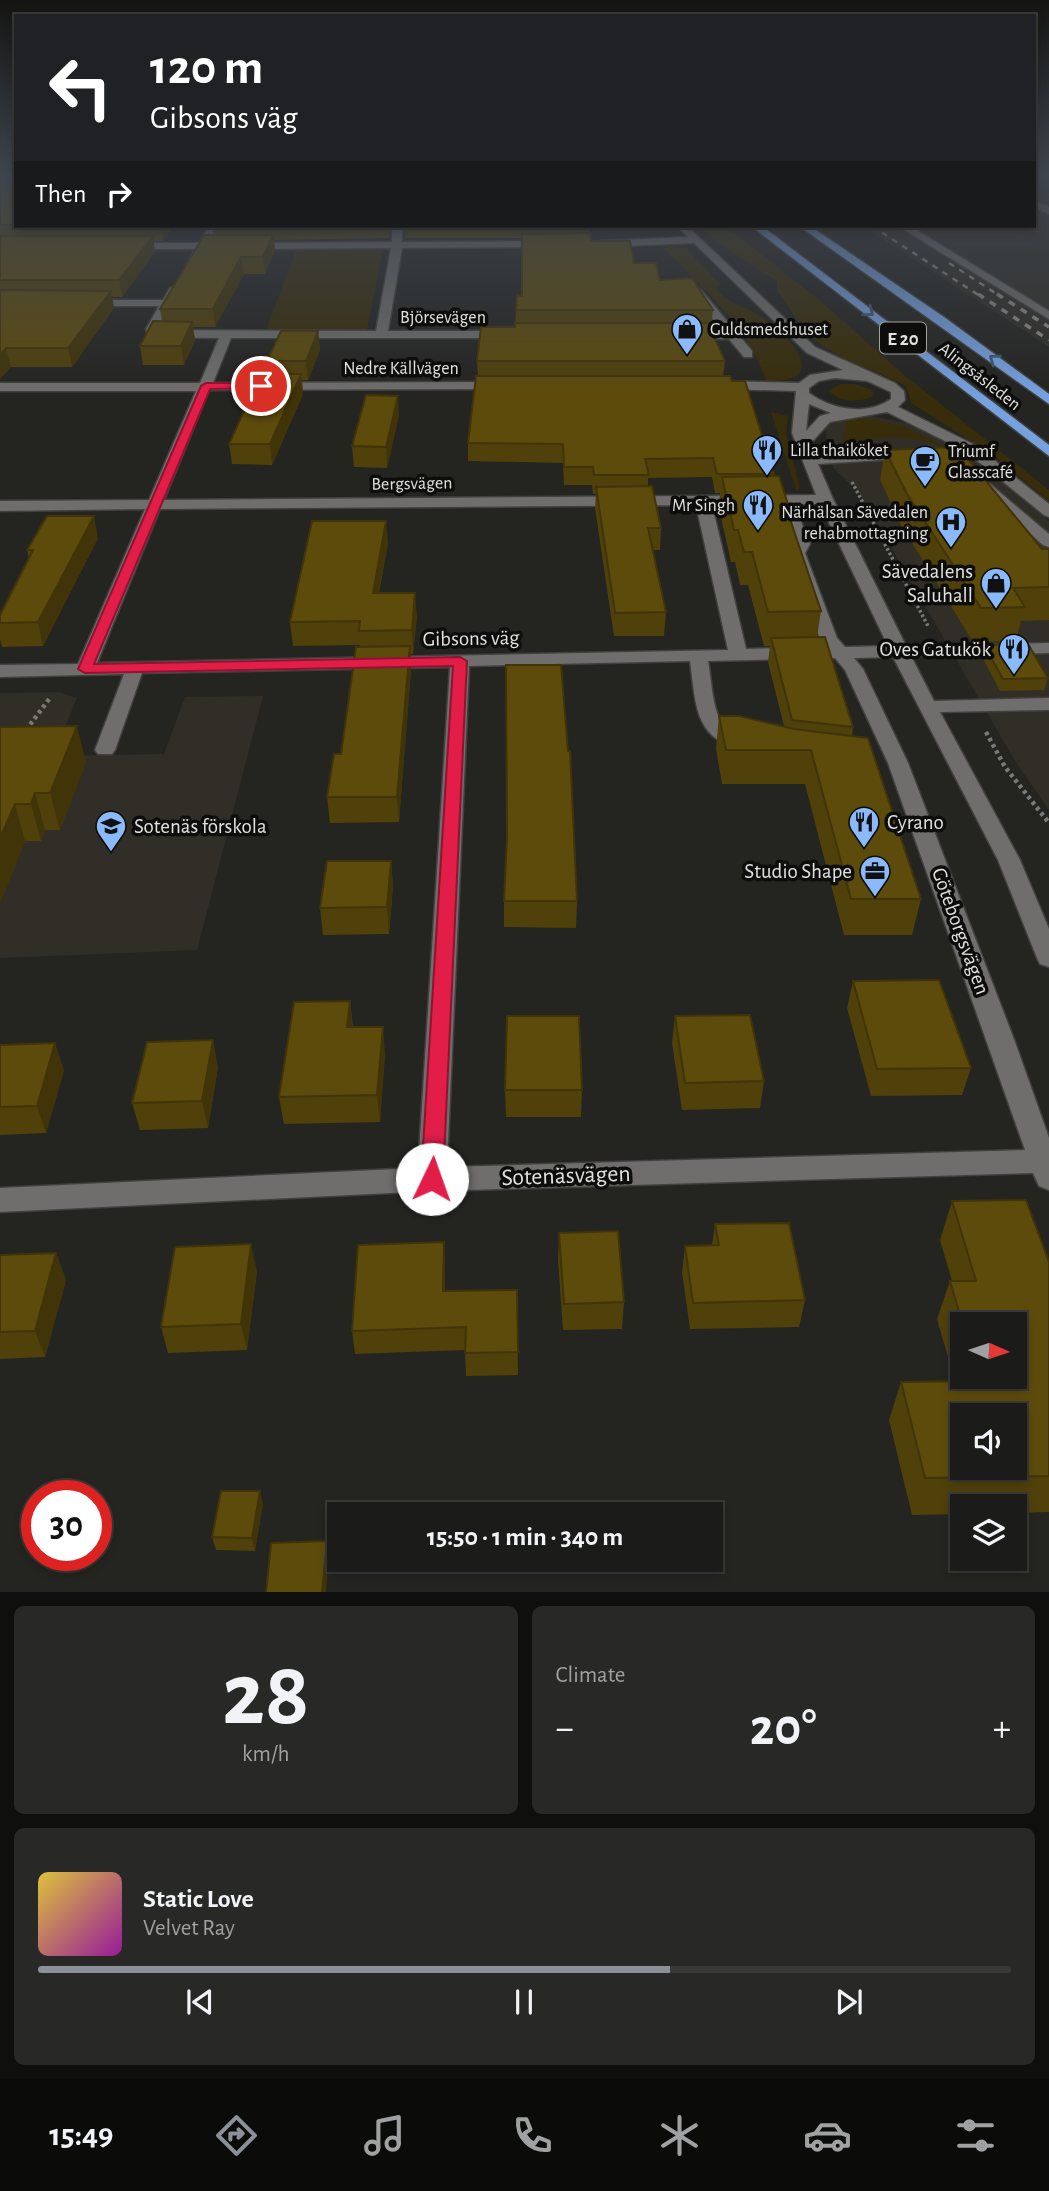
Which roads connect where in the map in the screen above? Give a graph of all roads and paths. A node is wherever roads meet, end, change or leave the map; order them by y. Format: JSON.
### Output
{"nodes":[{"id":1,"x":202,"y":248,"type":"edge"},
{"id":2,"x":396,"y":248,"type":"edge"},
{"id":3,"x":706,"y":248,"type":"edge"},
{"id":4,"x":785,"y":248,"type":"edge"},
{"id":5,"x":836,"y":248,"type":"edge"},
{"id":6,"x":939,"y":248,"type":"edge"},
{"id":7,"x":188,"y":269,"type":"edge"},
{"id":8,"x":181,"y":280,"type":"edge"},
{"id":9,"x":697,"y":292,"type":"edge"},
{"id":10,"x":69,"y":303,"type":"edge"},
{"id":11,"x":166,"y":303,"type":"junction"},
{"id":12,"x":1049,"y":316,"type":"edge"},
{"id":13,"x":226,"y":335,"type":"junction"},
{"id":14,"x":381,"y":335,"type":"junction"},
{"id":15,"x":519,"y":335,"type":"edge"},
{"id":16,"x":733,"y":335,"type":"junction"},
{"id":17,"x":672,"y":336,"type":"edge"},
{"id":18,"x":811,"y":350,"type":"junction"},
{"id":19,"x":748,"y":354,"type":"dead end"},
{"id":20,"x":865,"y":376,"type":"junction"},
{"id":21,"x":705,"y":385,"type":"edge"},
{"id":22,"x":206,"y":386,"type":"junction"},
{"id":23,"x":511,"y":386,"type":"edge"},
{"id":24,"x":0,"y":387,"type":"edge"},
{"id":25,"x":805,"y":387,"type":"junction"},
{"id":26,"x":1049,"y":400,"type":"edge"},
{"id":27,"x":888,"y":407,"type":"junction"},
{"id":28,"x":854,"y":411,"type":"junction"},
{"id":29,"x":804,"y":442,"type":"junction"},
{"id":30,"x":1049,"y":452,"type":"edge"},
{"id":31,"x":925,"y":454,"type":"edge"},
{"id":32,"x":841,"y":459,"type":"junction"},
{"id":33,"x":811,"y":460,"type":"junction"},
{"id":34,"x":976,"y":480,"type":"edge"},
{"id":35,"x":785,"y":499,"type":"junction"},
{"id":36,"x":825,"y":499,"type":"junction"},
{"id":37,"x":703,"y":500,"type":"junction"},
{"id":38,"x":154,"y":504,"type":"junction"},
{"id":39,"x":0,"y":506,"type":"edge"},
{"id":40,"x":1049,"y":512,"type":"edge"},
{"id":41,"x":1049,"y":542,"type":"edge"},
{"id":42,"x":1049,"y":648,"type":"edge"},
{"id":43,"x":900,"y":651,"type":"junction"},
{"id":44,"x":941,"y":651,"type":"junction"},
{"id":45,"x":843,"y":653,"type":"junction"},
{"id":46,"x":739,"y":656,"type":"junction"},
{"id":47,"x":698,"y":657,"type":"junction"},
{"id":48,"x":460,"y":661,"type":"junction"},
{"id":49,"x":135,"y":668,"type":"junction"},
{"id":50,"x":85,"y":669,"type":"junction"},
{"id":51,"x":0,"y":671,"type":"edge"},
{"id":52,"x":52,"y":697,"type":"dead end"},
{"id":53,"x":1049,"y":704,"type":"edge"},
{"id":54,"x":971,"y":705,"type":"junction"},
{"id":55,"x":926,"y":707,"type":"junction"},
{"id":56,"x":24,"y":732,"type":"edge"},
{"id":57,"x":768,"y":750,"type":"edge"},
{"id":58,"x":105,"y":751,"type":"dead end"},
{"id":59,"x":1049,"y":822,"type":"edge"},
{"id":60,"x":1049,"y":958,"type":"edge"},
{"id":61,"x":1047,"y":1167,"type":"edge"},
{"id":62,"x":432,"y":1179,"type":"junction"},
{"id":63,"x":0,"y":1200,"type":"edge"}],
"edges":[{"from":1,"to":7,"type":"street"},
{"from":2,"to":14,"type":"street"},
{"from":3,"to":18,"type":"street"},
{"from":4,"to":30,"type":"highway","name":"Alingsåsleden","number":"E 20","one_way":true},
{"from":26,"to":5,"type":"highway","number":"E 20","one_way":true},
{"from":6,"to":12,"type":"street"},
{"from":8,"to":11,"type":"street"},
{"from":9,"to":16,"type":"street"},
{"from":10,"to":11,"type":"street"},
{"from":11,"to":13,"type":"street","name":"Björsevägen"},
{"from":13,"to":14,"type":"street","name":"Björsevägen"},
{"from":13,"to":22,"type":"street"},
{"from":14,"to":15,"type":"street","name":"Björsevägen"},
{"from":16,"to":17,"type":"street"},
{"from":16,"to":19,"type":"street"},
{"from":18,"to":20,"type":"street"},
{"from":18,"to":25,"type":"street"},
{"from":20,"to":25,"type":"street"},
{"from":20,"to":27,"type":"street"},
{"from":21,"to":25,"type":"street"},
{"from":22,"to":23,"type":"street","name":"Nedre Källvägen"},
{"from":22,"to":24,"type":"street","name":"Nedre Källvägen"},
{"from":22,"to":38,"type":"street"},
{"from":25,"to":28,"type":"street"},
{"from":25,"to":29,"type":"street"},
{"from":27,"to":28,"type":"street"},
{"from":27,"to":40,"type":"street"},
{"from":28,"to":29,"type":"street"},
{"from":29,"to":33,"type":"street"},
{"from":31,"to":32,"type":"street"},
{"from":32,"to":33,"type":"street"},
{"from":32,"to":44,"type":"path"},
{"from":33,"to":36,"type":"street"},
{"from":34,"to":41,"type":"street"},
{"from":35,"to":36,"type":"street","name":"Bergsvägen"},
{"from":35,"to":37,"type":"street","name":"Bergsvägen"},
{"from":35,"to":45,"type":"street","name":"Göteborgsvägen"},
{"from":36,"to":43,"type":"street"},
{"from":37,"to":38,"type":"street","name":"Bergsvägen"},
{"from":37,"to":46,"type":"street"},
{"from":38,"to":39,"type":"street","name":"Bergsvägen"},
{"from":38,"to":50,"type":"street"},
{"from":42,"to":44,"type":"street","name":"Gibsons väg"},
{"from":43,"to":44,"type":"street","name":"Gibsons väg"},
{"from":43,"to":45,"type":"street","name":"Gibsons väg"},
{"from":43,"to":55,"type":"street"},
{"from":45,"to":46,"type":"street","name":"Gibsons väg"},
{"from":45,"to":61,"type":"street","name":"Göteborgsvägen"},
{"from":46,"to":47,"type":"street","name":"Gibsons väg"},
{"from":47,"to":48,"type":"street","name":"Gibsons väg"},
{"from":47,"to":57,"type":"street"},
{"from":48,"to":49,"type":"street","name":"Gibsons väg"},
{"from":48,"to":62,"type":"street"},
{"from":49,"to":50,"type":"street","name":"Gibsons väg"},
{"from":49,"to":58,"type":"street"},
{"from":50,"to":51,"type":"street","name":"Gibsons väg"},
{"from":52,"to":56,"type":"path"},
{"from":53,"to":54,"type":"street"},
{"from":54,"to":55,"type":"street"},
{"from":54,"to":59,"type":"path"},
{"from":55,"to":60,"type":"street"},
{"from":61,"to":62,"type":"street","name":"Sotenäsvägen"},
{"from":62,"to":63,"type":"street","name":"Sotenäsvägen"}]}
